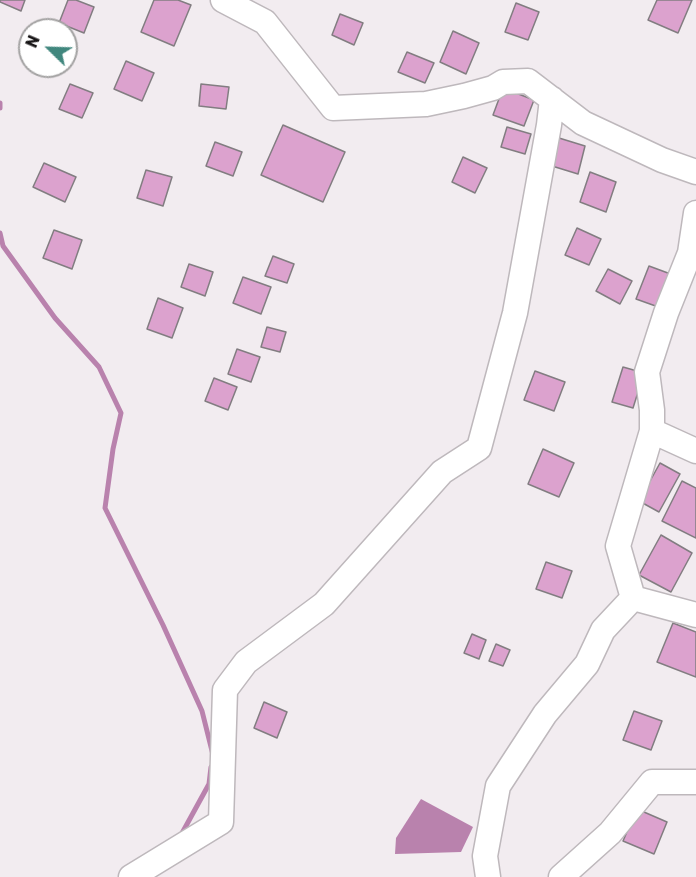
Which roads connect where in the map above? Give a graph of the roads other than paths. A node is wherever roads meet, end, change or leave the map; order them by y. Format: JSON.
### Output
{"nodes":[{"id":1,"x":223,"y":0,"type":"edge"},
{"id":2,"x":552,"y":99,"type":"junction"},
{"id":3,"x":696,"y":172,"type":"edge"},
{"id":4,"x":696,"y":213,"type":"edge"},
{"id":5,"x":652,"y":432,"type":"junction"},
{"id":6,"x":696,"y":451,"type":"edge"},
{"id":7,"x":633,"y":598,"type":"junction"},
{"id":8,"x":696,"y":615,"type":"edge"},
{"id":9,"x":696,"y":782,"type":"edge"},
{"id":10,"x":131,"y":877,"type":"edge"},
{"id":11,"x":488,"y":877,"type":"edge"},
{"id":12,"x":561,"y":877,"type":"edge"}],
"edges":[{"from":1,"to":2,"type":"street"},
{"from":2,"to":3,"type":"street"},
{"from":2,"to":10,"type":"street"},
{"from":4,"to":5,"type":"street"},
{"from":5,"to":6,"type":"street"},
{"from":5,"to":7,"type":"street"},
{"from":7,"to":8,"type":"street"},
{"from":7,"to":11,"type":"street"},
{"from":9,"to":12,"type":"street"}]}
